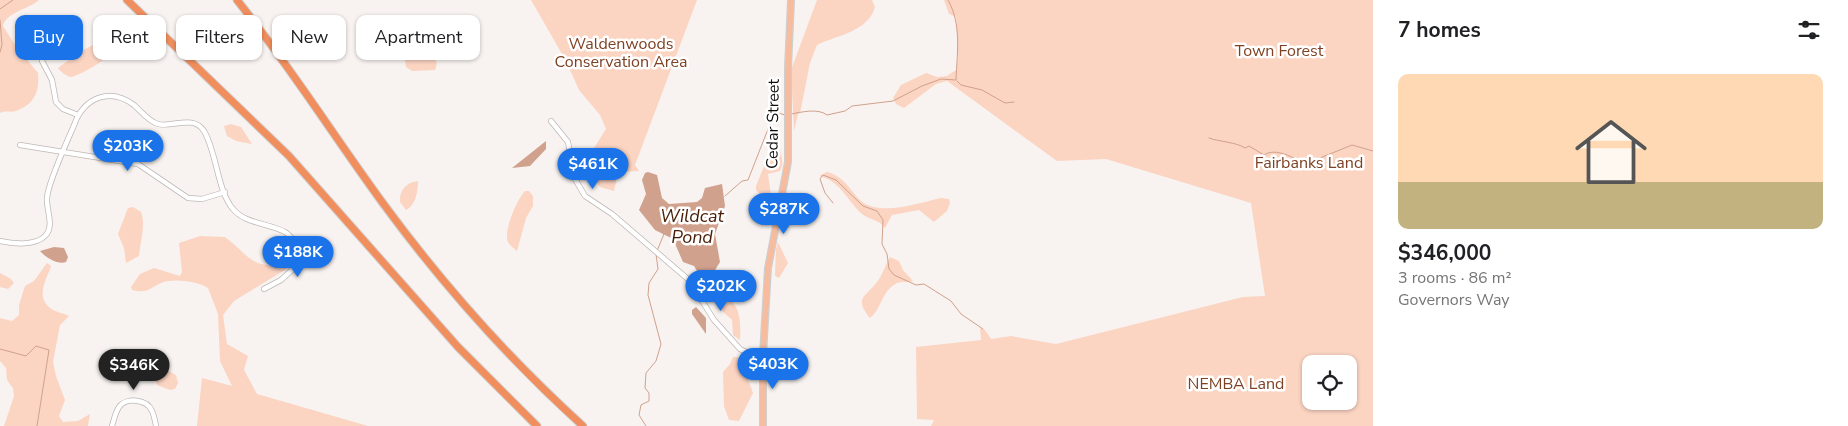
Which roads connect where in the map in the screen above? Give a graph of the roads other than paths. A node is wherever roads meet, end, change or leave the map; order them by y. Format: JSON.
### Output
{"nodes":[{"id":1,"x":127,"y":0,"type":"edge"},
{"id":2,"x":237,"y":0,"type":"edge"},
{"id":3,"x":791,"y":0,"type":"edge"},
{"id":4,"x":42,"y":61,"type":"dead end"},
{"id":5,"x":78,"y":115,"type":"junction"},
{"id":6,"x":551,"y":121,"type":"dead end"},
{"id":7,"x":20,"y":145,"type":"dead end"},
{"id":8,"x":63,"y":153,"type":"junction"},
{"id":9,"x":225,"y":192,"type":"junction"},
{"id":10,"x":0,"y":241,"type":"edge"},
{"id":11,"x":264,"y":288,"type":"dead end"},
{"id":12,"x":763,"y":355,"type":"junction"},
{"id":13,"x":112,"y":426,"type":"edge"},
{"id":14,"x":156,"y":426,"type":"edge"},
{"id":15,"x":537,"y":426,"type":"edge"},
{"id":16,"x":583,"y":426,"type":"edge"},
{"id":17,"x":763,"y":426,"type":"edge"}],
"edges":[{"from":1,"to":15,"type":"highway"},
{"from":2,"to":16,"type":"highway"},
{"from":3,"to":12,"type":"main road","name":"Cedar Street"},
{"from":4,"to":5,"type":"street"},
{"from":5,"to":8,"type":"street"},
{"from":5,"to":9,"type":"street"},
{"from":6,"to":12,"type":"street"},
{"from":7,"to":8,"type":"street"},
{"from":8,"to":9,"type":"street"},
{"from":8,"to":10,"type":"street"},
{"from":9,"to":11,"type":"street"},
{"from":12,"to":17,"type":"main road","name":"Cedar Street"},
{"from":13,"to":14,"type":"street"}]}
